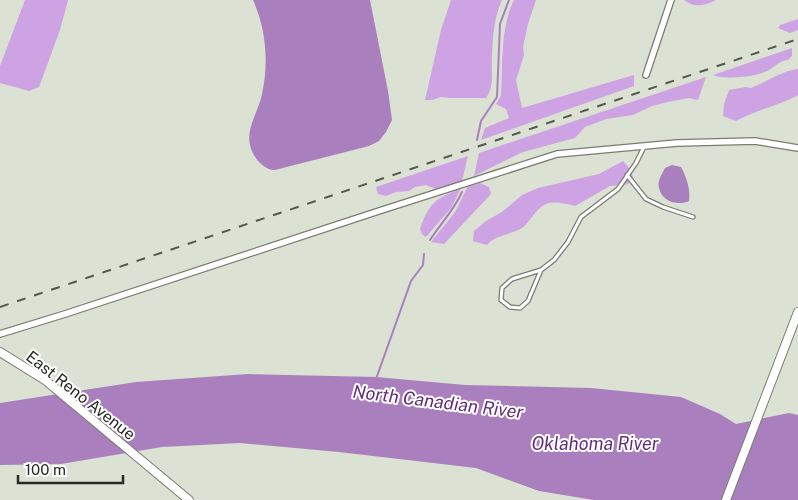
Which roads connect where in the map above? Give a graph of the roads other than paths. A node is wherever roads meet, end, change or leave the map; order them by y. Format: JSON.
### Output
{"nodes":[{"id":1,"x":671,"y":0,"type":"edge"},
{"id":2,"x":646,"y":75,"type":"dead end"},
{"id":3,"x":644,"y":146,"type":"junction"},
{"id":4,"x":798,"y":148,"type":"edge"},
{"id":5,"x":627,"y":175,"type":"junction"},
{"id":6,"x":693,"y":217,"type":"dead end"},
{"id":7,"x":541,"y":270,"type":"junction"},
{"id":8,"x":798,"y":312,"type":"edge"},
{"id":9,"x":0,"y":334,"type":"edge"},
{"id":10,"x":0,"y":352,"type":"edge"},
{"id":11,"x":189,"y":500,"type":"edge"},
{"id":12,"x":726,"y":500,"type":"edge"}],
"edges":[{"from":1,"to":2,"type":"street"},
{"from":3,"to":4,"type":"street"},
{"from":3,"to":5,"type":"lane"},
{"from":3,"to":9,"type":"street"},
{"from":5,"to":6,"type":"lane"},
{"from":5,"to":7,"type":"lane"},
{"from":7,"to":7,"type":"lane"},
{"from":8,"to":12,"type":"main road"},
{"from":10,"to":11,"type":"main road","name":"East Reno Avenue"}]}
